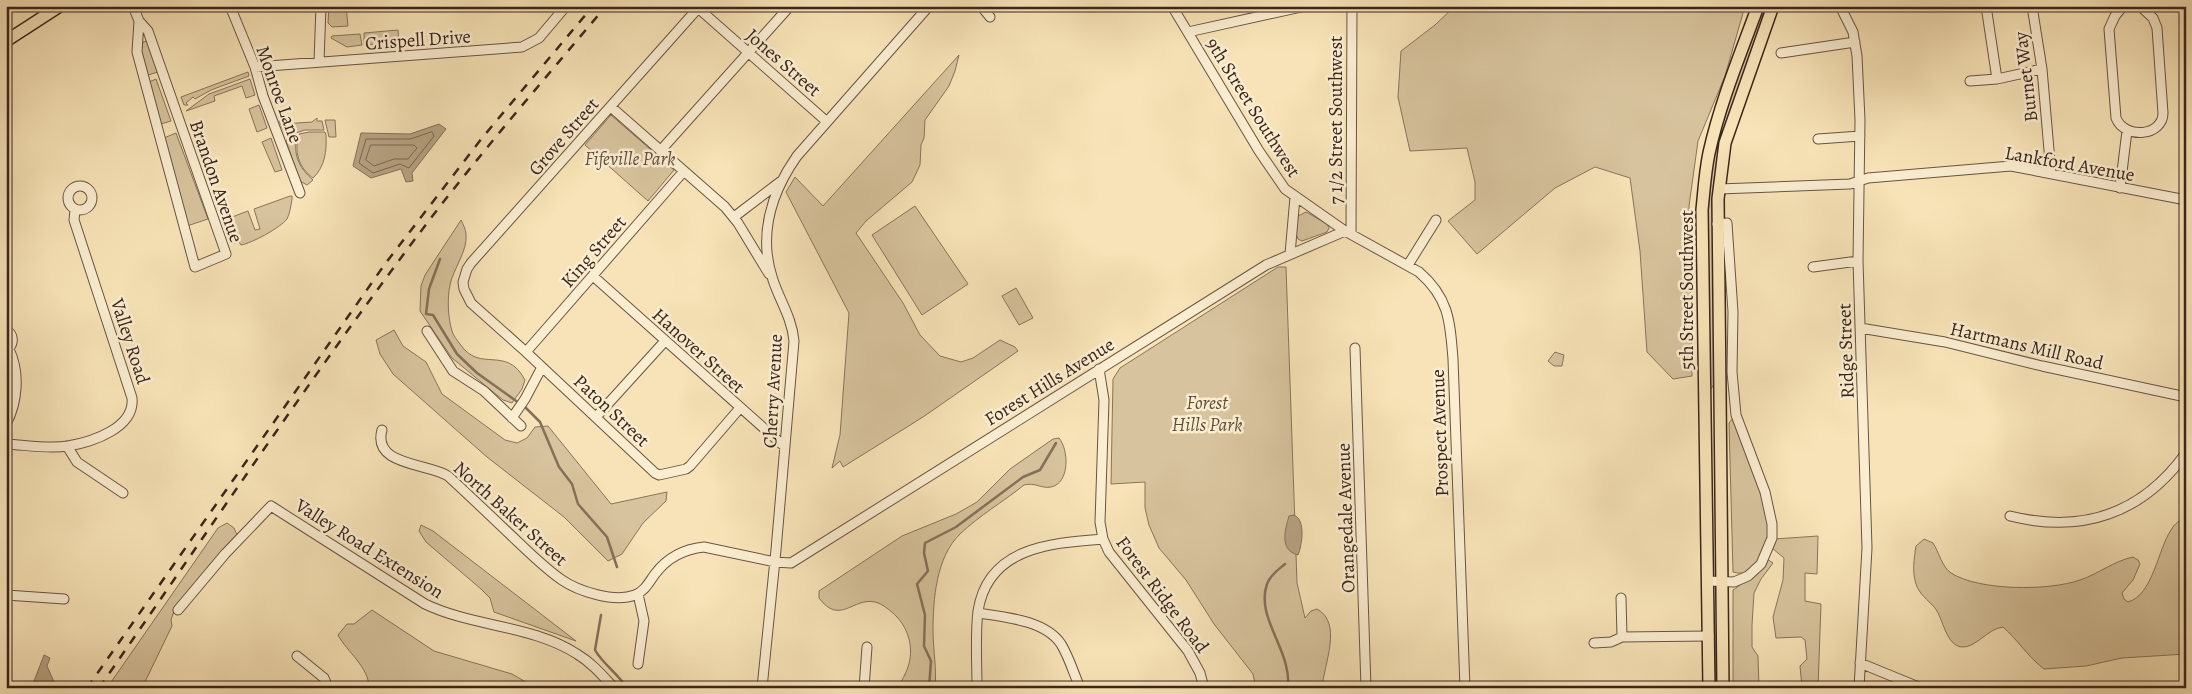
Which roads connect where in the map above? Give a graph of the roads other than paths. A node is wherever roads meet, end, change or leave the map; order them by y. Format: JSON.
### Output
{"nodes":[{"id":1,"x":60,"y":6,"type":"edge"},
{"id":2,"x":133,"y":6,"type":"edge"},
{"id":3,"x":230,"y":6,"type":"edge"},
{"id":4,"x":321,"y":6,"type":"edge"},
{"id":5,"x":566,"y":6,"type":"edge"},
{"id":6,"x":790,"y":6,"type":"edge"},
{"id":7,"x":928,"y":6,"type":"edge"},
{"id":8,"x":981,"y":6,"type":"edge"},
{"id":9,"x":1172,"y":6,"type":"edge"},
{"id":10,"x":1306,"y":6,"type":"edge"},
{"id":11,"x":1352,"y":6,"type":"edge"},
{"id":12,"x":1758,"y":6,"type":"edge"},
{"id":13,"x":1773,"y":6,"type":"edge"},
{"id":14,"x":1986,"y":6,"type":"edge"},
{"id":15,"x":2032,"y":6,"type":"edge"},
{"id":16,"x":2123,"y":6,"type":"edge"},
{"id":17,"x":2140,"y":6,"type":"edge"},
{"id":18,"x":699,"y":7,"type":"edge"},
{"id":19,"x":1845,"y":9,"type":"edge"},
{"id":20,"x":990,"y":17,"type":"dead end"},
{"id":21,"x":139,"y":21,"type":"junction"},
{"id":22,"x":1188,"y":32,"type":"junction"},
{"id":23,"x":6,"y":41,"type":"edge"},
{"id":24,"x":1855,"y":42,"type":"junction"},
{"id":25,"x":748,"y":53,"type":"junction"},
{"id":26,"x":1781,"y":53,"type":"dead end"},
{"id":27,"x":319,"y":62,"type":"junction"},
{"id":28,"x":255,"y":67,"type":"junction"},
{"id":29,"x":2042,"y":69,"type":"junction"},
{"id":30,"x":1997,"y":79,"type":"junction"},
{"id":31,"x":1970,"y":81,"type":"dead end"},
{"id":32,"x":611,"y":107,"type":"junction"},
{"id":33,"x":826,"y":121,"type":"junction"},
{"id":34,"x":2127,"y":131,"type":"junction"},
{"id":35,"x":1860,"y":136,"type":"junction"},
{"id":36,"x":1818,"y":139,"type":"dead end"},
{"id":37,"x":661,"y":150,"type":"junction"},
{"id":38,"x":684,"y":171,"type":"junction"},
{"id":39,"x":2050,"y":173,"type":"junction"},
{"id":40,"x":1859,"y":180,"type":"junction"},
{"id":41,"x":780,"y":182,"type":"junction"},
{"id":42,"x":2120,"y":188,"type":"junction"},
{"id":43,"x":1719,"y":189,"type":"junction"},
{"id":44,"x":300,"y":193,"type":"dead end"},
{"id":45,"x":1295,"y":197,"type":"junction"},
{"id":46,"x":2186,"y":200,"type":"edge"},
{"id":47,"x":75,"y":209,"type":"dead end"},
{"id":48,"x":734,"y":217,"type":"junction"},
{"id":49,"x":1436,"y":220,"type":"dead end"},
{"id":50,"x":1717,"y":224,"type":"junction"},
{"id":51,"x":1348,"y":232,"type":"junction"},
{"id":52,"x":1290,"y":254,"type":"junction"},
{"id":53,"x":1858,"y":262,"type":"junction"},
{"id":54,"x":1408,"y":265,"type":"junction"},
{"id":55,"x":1813,"y":267,"type":"dead end"},
{"id":56,"x":593,"y":276,"type":"junction"},
{"id":57,"x":773,"y":279,"type":"junction"},
{"id":58,"x":465,"y":293,"type":"joint"},
{"id":59,"x":1732,"y":295,"type":"junction"},
{"id":60,"x":1718,"y":296,"type":"junction"},
{"id":61,"x":1860,"y":328,"type":"junction"},
{"id":62,"x":6,"y":330,"type":"edge"},
{"id":63,"x":427,"y":332,"type":"dead end"},
{"id":64,"x":665,"y":341,"type":"junction"},
{"id":65,"x":1356,"y":348,"type":"dead end"},
{"id":66,"x":8,"y":350,"type":"edge"},
{"id":67,"x":526,"y":352,"type":"junction"},
{"id":68,"x":542,"y":366,"type":"junction"},
{"id":69,"x":1099,"y":369,"type":"junction"},
{"id":70,"x":2186,"y":396,"type":"edge"},
{"id":71,"x":1705,"y":404,"type":"junction"},
{"id":72,"x":1719,"y":404,"type":"junction"},
{"id":73,"x":740,"y":408,"type":"junction"},
{"id":74,"x":596,"y":417,"type":"junction"},
{"id":75,"x":512,"y":418,"type":"junction"},
{"id":76,"x":6,"y":424,"type":"edge"},
{"id":77,"x":521,"y":426,"type":"dead end"},
{"id":78,"x":382,"y":430,"type":"dead end"},
{"id":79,"x":6,"y":444,"type":"edge"},
{"id":80,"x":67,"y":446,"type":"junction"},
{"id":81,"x":785,"y":447,"type":"junction"},
{"id":82,"x":2186,"y":453,"type":"edge"},
{"id":83,"x":123,"y":493,"type":"dead end"},
{"id":84,"x":2010,"y":516,"type":"dead end"},
{"id":85,"x":1103,"y":539,"type":"junction"},
{"id":86,"x":775,"y":562,"type":"junction"},
{"id":87,"x":1708,"y":581,"type":"junction"},
{"id":88,"x":1722,"y":582,"type":"junction"},
{"id":89,"x":638,"y":594,"type":"junction"},
{"id":90,"x":6,"y":596,"type":"edge"},
{"id":91,"x":1621,"y":598,"type":"dead end"},
{"id":92,"x":64,"y":600,"type":"dead end"},
{"id":93,"x":178,"y":610,"type":"dead end"},
{"id":94,"x":978,"y":613,"type":"junction"},
{"id":95,"x":1710,"y":636,"type":"junction"},
{"id":96,"x":1622,"y":637,"type":"junction"},
{"id":97,"x":1594,"y":643,"type":"dead end"},
{"id":98,"x":867,"y":647,"type":"dead end"},
{"id":99,"x":297,"y":656,"type":"dead end"},
{"id":100,"x":1860,"y":663,"type":"junction"},
{"id":101,"x":638,"y":664,"type":"dead end"},
{"id":102,"x":328,"y":688,"type":"edge"},
{"id":103,"x":614,"y":688,"type":"edge"},
{"id":104,"x":762,"y":688,"type":"edge"},
{"id":105,"x":864,"y":688,"type":"edge"},
{"id":106,"x":977,"y":688,"type":"edge"},
{"id":107,"x":1080,"y":688,"type":"edge"},
{"id":108,"x":1204,"y":688,"type":"edge"},
{"id":109,"x":1366,"y":688,"type":"edge"},
{"id":110,"x":1465,"y":688,"type":"edge"},
{"id":111,"x":1709,"y":688,"type":"edge"},
{"id":112,"x":1723,"y":688,"type":"edge"},
{"id":113,"x":1859,"y":688,"type":"edge"},
{"id":114,"x":1921,"y":688,"type":"edge"}],
"edges":[{"from":1,"to":23,"type":"main road"},
{"from":2,"to":21,"type":"street","name":"Brandon Avenue"},
{"from":3,"to":28,"type":"street","name":"Monroe Lane"},
{"from":4,"to":27,"type":"street"},
{"from":5,"to":27,"type":"street","name":"Crispell Drive"},
{"from":6,"to":25,"type":"street"},
{"from":7,"to":33,"type":"street","name":"Cherry Avenue"},
{"from":8,"to":20,"type":"street"},
{"from":9,"to":22,"type":"street","name":"9th Street Southwest"},
{"from":10,"to":22,"type":"street"},
{"from":11,"to":51,"type":"street","name":"7 1/2 Street Southwest"},
{"from":12,"to":71,"type":"main road","name":"5th Street Southwest"},
{"from":13,"to":43,"type":"main road","name":"5th Street Southwest"},
{"from":14,"to":30,"type":"street"},
{"from":15,"to":29,"type":"street","name":"Burnet Way"},
{"from":16,"to":34,"type":"street"},
{"from":17,"to":34,"type":"street"},
{"from":18,"to":25,"type":"street","name":"Jones Street"},
{"from":18,"to":32,"type":"street","name":"Grove Street"},
{"from":19,"to":24,"type":"street","name":"Ridge Street"},
{"from":21,"to":21,"type":"street","name":"Brandon Avenue"},
{"from":22,"to":45,"type":"street","name":"9th Street Southwest"},
{"from":24,"to":26,"type":"street"},
{"from":24,"to":35,"type":"street","name":"Ridge Street"},
{"from":25,"to":33,"type":"street","name":"Jones Street"},
{"from":25,"to":37,"type":"street"},
{"from":27,"to":28,"type":"street","name":"Crispell Drive"},
{"from":28,"to":44,"type":"street","name":"Monroe Lane"},
{"from":29,"to":30,"type":"street"},
{"from":29,"to":39,"type":"street","name":"Burnet Way"},
{"from":30,"to":31,"type":"street"},
{"from":32,"to":37,"type":"street"},
{"from":32,"to":58,"type":"street","name":"Grove Street"},
{"from":33,"to":41,"type":"street","name":"Cherry Avenue"},
{"from":34,"to":42,"type":"street"},
{"from":35,"to":36,"type":"street"},
{"from":35,"to":40,"type":"street","name":"Ridge Street"},
{"from":37,"to":38,"type":"street"},
{"from":38,"to":48,"type":"street"},
{"from":38,"to":56,"type":"street","name":"King Street"},
{"from":39,"to":40,"type":"street","name":"Lankford Avenue"},
{"from":39,"to":42,"type":"street","name":"Lankford Avenue"},
{"from":40,"to":43,"type":"street","name":"Lankford Avenue"},
{"from":40,"to":53,"type":"street","name":"Ridge Street"},
{"from":41,"to":48,"type":"street"},
{"from":41,"to":57,"type":"street","name":"Cherry Avenue"},
{"from":42,"to":46,"type":"street","name":"Lankford Avenue"},
{"from":43,"to":50,"type":"main road","name":"5th Street Southwest"},
{"from":45,"to":51,"type":"street","name":"9th Street Southwest"},
{"from":45,"to":52,"type":"street","name":"9th Street Southwest"},
{"from":47,"to":80,"type":"street","name":"Valley Road"},
{"from":48,"to":57,"type":"street"},
{"from":49,"to":54,"type":"street"},
{"from":50,"to":59,"type":"street","name":"5th Street Southwest"},
{"from":50,"to":60,"type":"main road","name":"5th Street Southwest"},
{"from":51,"to":52,"type":"street","name":"Forest Hills Avenue"},
{"from":51,"to":54,"type":"street","name":"Prospect Avenue"},
{"from":52,"to":69,"type":"street","name":"Forest Hills Avenue"},
{"from":53,"to":55,"type":"street"},
{"from":53,"to":61,"type":"street","name":"Ridge Street"},
{"from":54,"to":110,"type":"street","name":"Prospect Avenue"},
{"from":56,"to":64,"type":"street","name":"Hanover Street"},
{"from":56,"to":67,"type":"street","name":"King Street"},
{"from":57,"to":81,"type":"street","name":"Cherry Avenue"},
{"from":58,"to":67,"type":"street","name":"Paton Street"},
{"from":59,"to":60,"type":"street","name":"5th Street Southwest"},
{"from":59,"to":88,"type":"street","name":"5th Street Southwest"},
{"from":60,"to":72,"type":"main road","name":"5th Street Southwest"},
{"from":61,"to":70,"type":"street","name":"Hartmans Mill Road"},
{"from":61,"to":100,"type":"street","name":"Ridge Street"},
{"from":62,"to":66,"type":"street"},
{"from":63,"to":75,"type":"street"},
{"from":64,"to":73,"type":"street","name":"Hanover Street"},
{"from":64,"to":74,"type":"street"},
{"from":65,"to":109,"type":"street","name":"Orangedale Avenue"},
{"from":66,"to":76,"type":"street"},
{"from":67,"to":68,"type":"street","name":"Paton Street"},
{"from":68,"to":74,"type":"street","name":"Paton Street"},
{"from":68,"to":75,"type":"street"},
{"from":69,"to":85,"type":"street","name":"Forest Ridge Road"},
{"from":69,"to":86,"type":"street","name":"Forest Hills Avenue"},
{"from":71,"to":72,"type":"street"},
{"from":71,"to":87,"type":"main road","name":"5th Street Southwest"},
{"from":72,"to":88,"type":"main road","name":"5th Street Southwest"},
{"from":73,"to":74,"type":"street","name":"Paton Street"},
{"from":73,"to":81,"type":"street","name":"Hanover Street"},
{"from":75,"to":77,"type":"street"},
{"from":78,"to":89,"type":"street","name":"North Baker Street"},
{"from":79,"to":80,"type":"street","name":"Valley Road"},
{"from":80,"to":83,"type":"street"},
{"from":81,"to":86,"type":"street","name":"Cherry Avenue"},
{"from":82,"to":84,"type":"street"},
{"from":85,"to":94,"type":"street"},
{"from":85,"to":108,"type":"street","name":"Forest Ridge Road"},
{"from":86,"to":89,"type":"street"},
{"from":86,"to":104,"type":"street","name":"Cherry Avenue"},
{"from":87,"to":88,"type":"street","name":"5th Street Southwest"},
{"from":87,"to":95,"type":"main road","name":"5th Street Southwest"},
{"from":88,"to":112,"type":"main road","name":"5th Street Southwest"},
{"from":89,"to":101,"type":"street"},
{"from":90,"to":92,"type":"street"},
{"from":91,"to":96,"type":"street"},
{"from":93,"to":103,"type":"street","name":"Valley Road Extension"},
{"from":94,"to":106,"type":"street"},
{"from":94,"to":107,"type":"street"},
{"from":95,"to":96,"type":"street"},
{"from":95,"to":111,"type":"main road","name":"5th Street Southwest"},
{"from":96,"to":97,"type":"street"},
{"from":98,"to":105,"type":"street"},
{"from":99,"to":102,"type":"street"},
{"from":100,"to":113,"type":"street","name":"Ridge Street"},
{"from":100,"to":114,"type":"street"}]}
